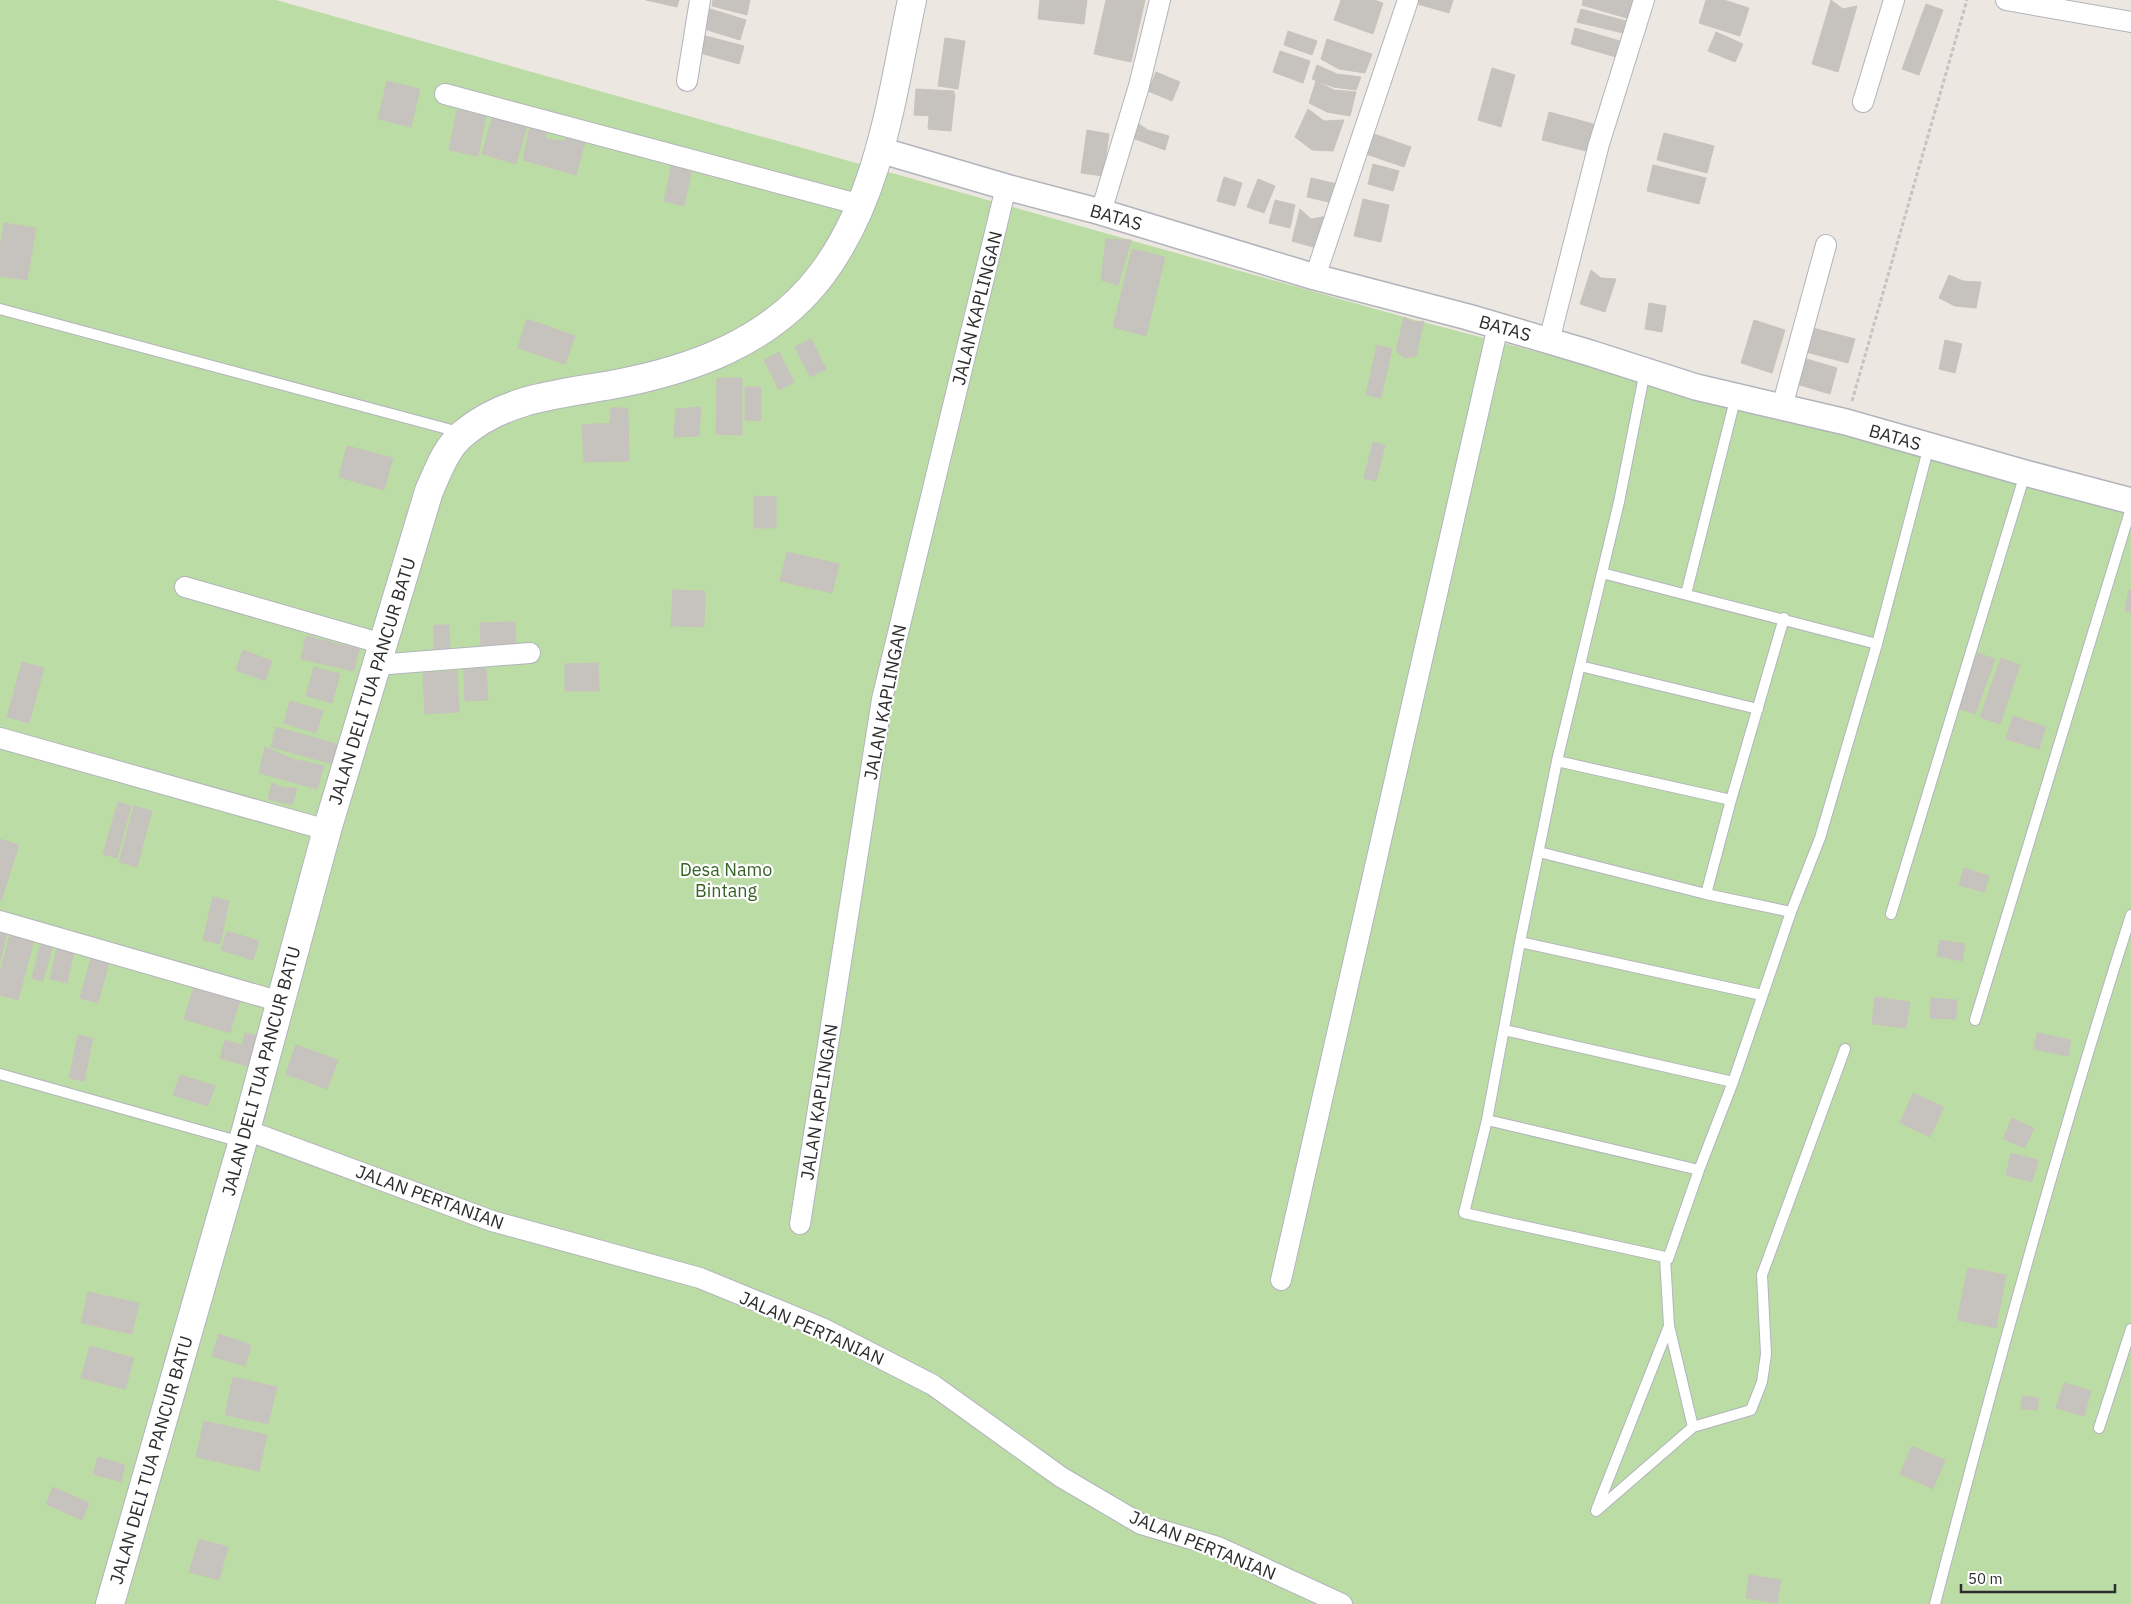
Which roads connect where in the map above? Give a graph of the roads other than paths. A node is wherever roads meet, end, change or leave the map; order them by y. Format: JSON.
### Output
{"nodes":[{"id":1,"x":700,"y":0,"type":"edge"},
{"id":2,"x":912,"y":0,"type":"edge"},
{"id":3,"x":1160,"y":0,"type":"edge"},
{"id":4,"x":1408,"y":0,"type":"edge"},
{"id":5,"x":1644,"y":0,"type":"edge"},
{"id":6,"x":1894,"y":0,"type":"edge"},
{"id":7,"x":2006,"y":0,"type":"edge"},
{"id":8,"x":2131,"y":22,"type":"edge"},
{"id":9,"x":687,"y":81,"type":"dead end"},
{"id":10,"x":445,"y":94,"type":"dead end"},
{"id":11,"x":1863,"y":102,"type":"dead end"},
{"id":12,"x":880,"y":150,"type":"junction"},
{"id":13,"x":1006,"y":187,"type":"junction"},
{"id":14,"x":861,"y":205,"type":"junction"},
{"id":15,"x":1101,"y":212,"type":"junction"},
{"id":16,"x":1826,"y":245,"type":"dead end"},
{"id":17,"x":1315,"y":277,"type":"junction"},
{"id":18,"x":0,"y":309,"type":"edge"},
{"id":19,"x":1498,"y":326,"type":"junction"},
{"id":20,"x":1549,"y":341,"type":"junction"},
{"id":21,"x":1645,"y":371,"type":"junction"},
{"id":22,"x":1736,"y":396,"type":"junction"},
{"id":23,"x":1782,"y":407,"type":"junction"},
{"id":24,"x":463,"y":433,"type":"junction"},
{"id":25,"x":1929,"y":446,"type":"junction"},
{"id":26,"x":2025,"y":473,"type":"junction"},
{"id":27,"x":2131,"y":500,"type":"edge"},
{"id":28,"x":2131,"y":508,"type":"edge"},
{"id":29,"x":1602,"y":573,"type":"junction"},
{"id":30,"x":185,"y":587,"type":"dead end"},
{"id":31,"x":1686,"y":594,"type":"junction"},
{"id":32,"x":1784,"y":618,"type":"junction"},
{"id":33,"x":1877,"y":644,"type":"junction"},
{"id":34,"x":530,"y":652,"type":"dead end"},
{"id":35,"x":380,"y":655,"type":"junction"},
{"id":36,"x":1580,"y":666,"type":"junction"},
{"id":37,"x":1758,"y":709,"type":"junction"},
{"id":38,"x":0,"y":738,"type":"edge"},
{"id":39,"x":1557,"y":761,"type":"junction"},
{"id":40,"x":1731,"y":800,"type":"junction"},
{"id":41,"x":327,"y":830,"type":"junction"},
{"id":42,"x":1539,"y":852,"type":"junction"},
{"id":43,"x":1706,"y":894,"type":"junction"},
{"id":44,"x":1791,"y":912,"type":"junction"},
{"id":45,"x":1891,"y":914,"type":"dead end"},
{"id":46,"x":2131,"y":915,"type":"edge"},
{"id":47,"x":0,"y":920,"type":"edge"},
{"id":48,"x":1520,"y":942,"type":"junction"},
{"id":49,"x":1762,"y":995,"type":"junction"},
{"id":50,"x":281,"y":1002,"type":"junction"},
{"id":51,"x":1975,"y":1020,"type":"dead end"},
{"id":52,"x":1504,"y":1030,"type":"junction"},
{"id":53,"x":1845,"y":1049,"type":"dead end"},
{"id":54,"x":0,"y":1074,"type":"edge"},
{"id":55,"x":1734,"y":1082,"type":"junction"},
{"id":56,"x":1487,"y":1120,"type":"junction"},
{"id":57,"x":244,"y":1136,"type":"junction"},
{"id":58,"x":1699,"y":1170,"type":"junction"},
{"id":59,"x":800,"y":1224,"type":"dead end"},
{"id":60,"x":1665,"y":1257,"type":"junction"},
{"id":61,"x":1281,"y":1280,"type":"dead end"},
{"id":62,"x":1669,"y":1326,"type":"junction"},
{"id":63,"x":2131,"y":1329,"type":"edge"},
{"id":64,"x":1693,"y":1428,"type":"junction"},
{"id":65,"x":2099,"y":1428,"type":"dead end"},
{"id":66,"x":110,"y":1604,"type":"edge"},
{"id":67,"x":1342,"y":1604,"type":"edge"},
{"id":68,"x":1935,"y":1604,"type":"edge"}],
"edges":[{"from":1,"to":9,"type":"street"},
{"from":2,"to":12,"type":"main road","name":"JALAN DELI TUA PANCUR BATU"},
{"from":3,"to":15,"type":"street"},
{"from":4,"to":17,"type":"street"},
{"from":5,"to":20,"type":"street"},
{"from":6,"to":11,"type":"street"},
{"from":7,"to":8,"type":"street"},
{"from":10,"to":14,"type":"street"},
{"from":12,"to":13,"type":"street","name":"BATAS"},
{"from":12,"to":14,"type":"main road","name":"JALAN DELI TUA PANCUR BATU"},
{"from":13,"to":15,"type":"street","name":"BATAS"},
{"from":13,"to":59,"type":"street","name":"JALAN KAPLINGAN"},
{"from":14,"to":24,"type":"main road","name":"JALAN DELI TUA PANCUR BATU"},
{"from":15,"to":17,"type":"street","name":"BATAS"},
{"from":16,"to":23,"type":"street"},
{"from":17,"to":19,"type":"street","name":"BATAS"},
{"from":18,"to":24,"type":"lane"},
{"from":19,"to":20,"type":"street","name":"BATAS"},
{"from":19,"to":61,"type":"street"},
{"from":20,"to":21,"type":"street","name":"BATAS"},
{"from":21,"to":22,"type":"street","name":"BATAS"},
{"from":21,"to":29,"type":"lane"},
{"from":22,"to":23,"type":"street","name":"BATAS"},
{"from":22,"to":31,"type":"lane"},
{"from":23,"to":25,"type":"street","name":"BATAS"},
{"from":24,"to":35,"type":"main road","name":"JALAN DELI TUA PANCUR BATU"},
{"from":25,"to":26,"type":"street","name":"BATAS"},
{"from":25,"to":33,"type":"lane"},
{"from":26,"to":27,"type":"street","name":"BATAS"},
{"from":26,"to":45,"type":"lane"},
{"from":28,"to":51,"type":"lane"},
{"from":29,"to":31,"type":"lane"},
{"from":29,"to":36,"type":"lane"},
{"from":30,"to":35,"type":"street"},
{"from":31,"to":32,"type":"lane"},
{"from":32,"to":33,"type":"lane"},
{"from":32,"to":37,"type":"lane"},
{"from":33,"to":44,"type":"lane"},
{"from":34,"to":35,"type":"street"},
{"from":35,"to":41,"type":"main road","name":"JALAN DELI TUA PANCUR BATU"},
{"from":36,"to":37,"type":"lane"},
{"from":36,"to":39,"type":"lane"},
{"from":37,"to":40,"type":"lane"},
{"from":38,"to":41,"type":"street"},
{"from":39,"to":40,"type":"lane"},
{"from":39,"to":42,"type":"lane"},
{"from":40,"to":43,"type":"lane"},
{"from":41,"to":50,"type":"main road","name":"JALAN DELI TUA PANCUR BATU"},
{"from":42,"to":43,"type":"lane"},
{"from":42,"to":48,"type":"lane"},
{"from":43,"to":44,"type":"lane"},
{"from":44,"to":49,"type":"lane"},
{"from":46,"to":68,"type":"lane"},
{"from":47,"to":50,"type":"street"},
{"from":48,"to":49,"type":"lane"},
{"from":48,"to":52,"type":"lane"},
{"from":49,"to":55,"type":"lane"},
{"from":50,"to":57,"type":"main road","name":"JALAN DELI TUA PANCUR BATU"},
{"from":52,"to":55,"type":"lane"},
{"from":52,"to":56,"type":"lane"},
{"from":53,"to":64,"type":"lane"},
{"from":54,"to":57,"type":"lane"},
{"from":55,"to":58,"type":"lane"},
{"from":56,"to":58,"type":"lane"},
{"from":56,"to":60,"type":"lane"},
{"from":57,"to":66,"type":"main road","name":"JALAN DELI TUA PANCUR BATU"},
{"from":57,"to":67,"type":"street","name":"JALAN PERTANIAN"},
{"from":58,"to":60,"type":"lane"},
{"from":60,"to":62,"type":"lane"},
{"from":62,"to":64,"type":"lane"},
{"from":62,"to":64,"type":"lane"},
{"from":63,"to":65,"type":"lane"}]}
